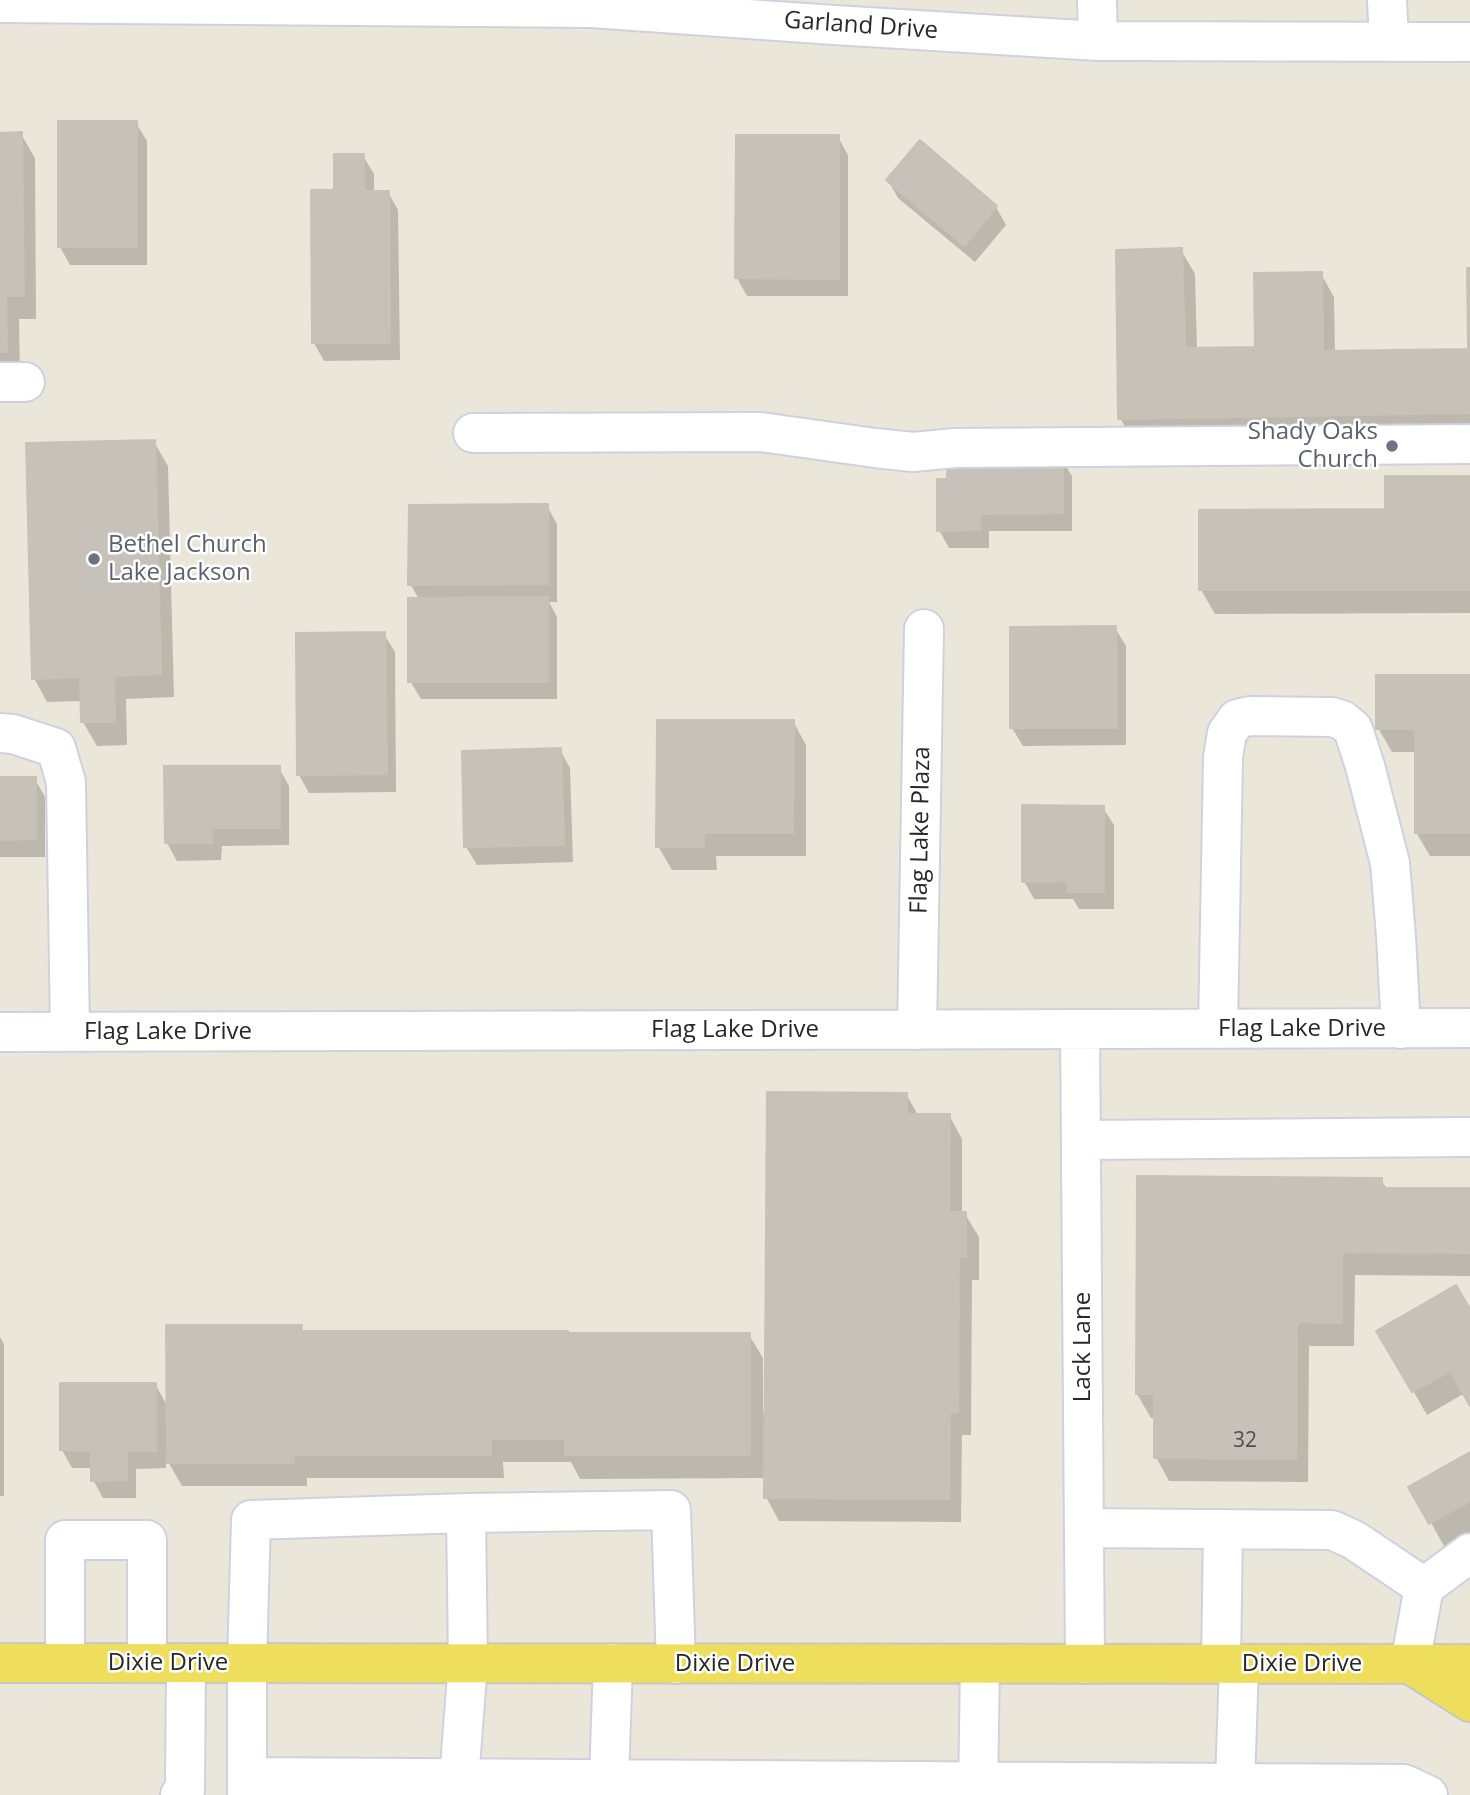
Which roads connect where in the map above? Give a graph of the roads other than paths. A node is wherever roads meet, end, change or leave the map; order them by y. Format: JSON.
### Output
{"nodes":[{"id":1,"x":1097,"y":0,"type":"edge"},
{"id":2,"x":1387,"y":0,"type":"edge"},
{"id":3,"x":0,"y":3,"type":"edge"},
{"id":4,"x":591,"y":4,"type":"edge"},
{"id":5,"x":1098,"y":41,"type":"junction"},
{"id":6,"x":1389,"y":42,"type":"junction"},
{"id":7,"x":1470,"y":42,"type":"edge"},
{"id":8,"x":473,"y":433,"type":"dead end"},
{"id":9,"x":1470,"y":444,"type":"edge"},
{"id":10,"x":924,"y":629,"type":"dead end"},
{"id":11,"x":0,"y":733,"type":"edge"},
{"id":12,"x":1401,"y":1028,"type":"junction"},
{"id":13,"x":1470,"y":1028,"type":"edge"},
{"id":14,"x":1218,"y":1029,"type":"junction"},
{"id":15,"x":917,"y":1030,"type":"junction"},
{"id":16,"x":1080,"y":1030,"type":"junction"},
{"id":17,"x":0,"y":1032,"type":"edge"},
{"id":18,"x":70,"y":1032,"type":"junction"},
{"id":19,"x":1470,"y":1137,"type":"edge"},
{"id":20,"x":1081,"y":1140,"type":"junction"},
{"id":21,"x":466,"y":1513,"type":"junction"},
{"id":22,"x":1084,"y":1528,"type":"junction"},
{"id":23,"x":1223,"y":1530,"type":"junction"},
{"id":24,"x":1470,"y":1553,"type":"edge"},
{"id":25,"x":1424,"y":1587,"type":"junction"},
{"id":26,"x":0,"y":1663,"type":"edge"},
{"id":27,"x":65,"y":1663,"type":"junction"},
{"id":28,"x":147,"y":1663,"type":"junction"},
{"id":29,"x":186,"y":1663,"type":"junction"},
{"id":30,"x":247,"y":1663,"type":"junction"},
{"id":31,"x":468,"y":1663,"type":"junction"},
{"id":32,"x":613,"y":1664,"type":"junction"},
{"id":33,"x":676,"y":1664,"type":"junction"},
{"id":34,"x":980,"y":1664,"type":"junction"},
{"id":35,"x":1085,"y":1664,"type":"junction"},
{"id":36,"x":1230,"y":1664,"type":"junction"},
{"id":37,"x":1410,"y":1664,"type":"junction"},
{"id":38,"x":1470,"y":1664,"type":"edge"},
{"id":39,"x":1470,"y":1702,"type":"edge"},
{"id":40,"x":459,"y":1779,"type":"junction"},
{"id":41,"x":609,"y":1779,"type":"junction"},
{"id":42,"x":1235,"y":1783,"type":"junction"},
{"id":43,"x":247,"y":1786,"type":"edge"},
{"id":44,"x":978,"y":1788,"type":"edge"},
{"id":45,"x":180,"y":1795,"type":"edge"},
{"id":46,"x":1428,"y":1795,"type":"edge"}],
"edges":[{"from":1,"to":5,"type":"street"},
{"from":2,"to":6,"type":"street"},
{"from":3,"to":4,"type":"street","name":"Garland Drive"},
{"from":4,"to":5,"type":"street","name":"Garland Drive"},
{"from":5,"to":6,"type":"street","name":"Garland Drive"},
{"from":6,"to":7,"type":"street","name":"Garland Drive"},
{"from":8,"to":9,"type":"street"},
{"from":10,"to":15,"type":"street","name":"Flag Lake Plaza"},
{"from":11,"to":18,"type":"street"},
{"from":12,"to":13,"type":"street","name":"Flag Lake Drive"},
{"from":12,"to":14,"type":"street","name":"Flag Lake Drive"},
{"from":12,"to":14,"type":"street"},
{"from":14,"to":16,"type":"street","name":"Flag Lake Drive"},
{"from":15,"to":16,"type":"street","name":"Flag Lake Drive"},
{"from":15,"to":18,"type":"street","name":"Flag Lake Drive"},
{"from":16,"to":20,"type":"street","name":"Lack Lane"},
{"from":17,"to":18,"type":"street","name":"Flag Lake Drive"},
{"from":19,"to":20,"type":"street"},
{"from":20,"to":22,"type":"street","name":"Lack Lane"},
{"from":21,"to":30,"type":"street"},
{"from":21,"to":31,"type":"street"},
{"from":21,"to":33,"type":"street"},
{"from":22,"to":23,"type":"street"},
{"from":22,"to":35,"type":"street","name":"Lack Lane"},
{"from":23,"to":25,"type":"street"},
{"from":23,"to":36,"type":"street"},
{"from":24,"to":25,"type":"street"},
{"from":25,"to":37,"type":"street"},
{"from":26,"to":27,"type":"main road","name":"Dixie Drive"},
{"from":27,"to":28,"type":"main road","name":"Dixie Drive"},
{"from":27,"to":28,"type":"street"},
{"from":28,"to":29,"type":"main road","name":"Dixie Drive"},
{"from":29,"to":30,"type":"main road","name":"Dixie Drive"},
{"from":29,"to":45,"type":"street"},
{"from":30,"to":31,"type":"main road","name":"Dixie Drive"},
{"from":30,"to":43,"type":"street"},
{"from":31,"to":32,"type":"main road","name":"Dixie Drive"},
{"from":31,"to":40,"type":"street"},
{"from":32,"to":33,"type":"main road","name":"Dixie Drive"},
{"from":32,"to":41,"type":"street"},
{"from":33,"to":34,"type":"main road","name":"Dixie Drive"},
{"from":34,"to":35,"type":"main road","name":"Dixie Drive"},
{"from":34,"to":44,"type":"street"},
{"from":35,"to":36,"type":"main road","name":"Dixie Drive"},
{"from":36,"to":37,"type":"main road","name":"Dixie Drive"},
{"from":36,"to":42,"type":"street"},
{"from":37,"to":38,"type":"main road","name":"Dixie Drive"},
{"from":37,"to":39,"type":"main road"},
{"from":40,"to":41,"type":"street"},
{"from":40,"to":43,"type":"street"},
{"from":41,"to":44,"type":"street"},
{"from":42,"to":44,"type":"street"},
{"from":42,"to":46,"type":"street"}]}
